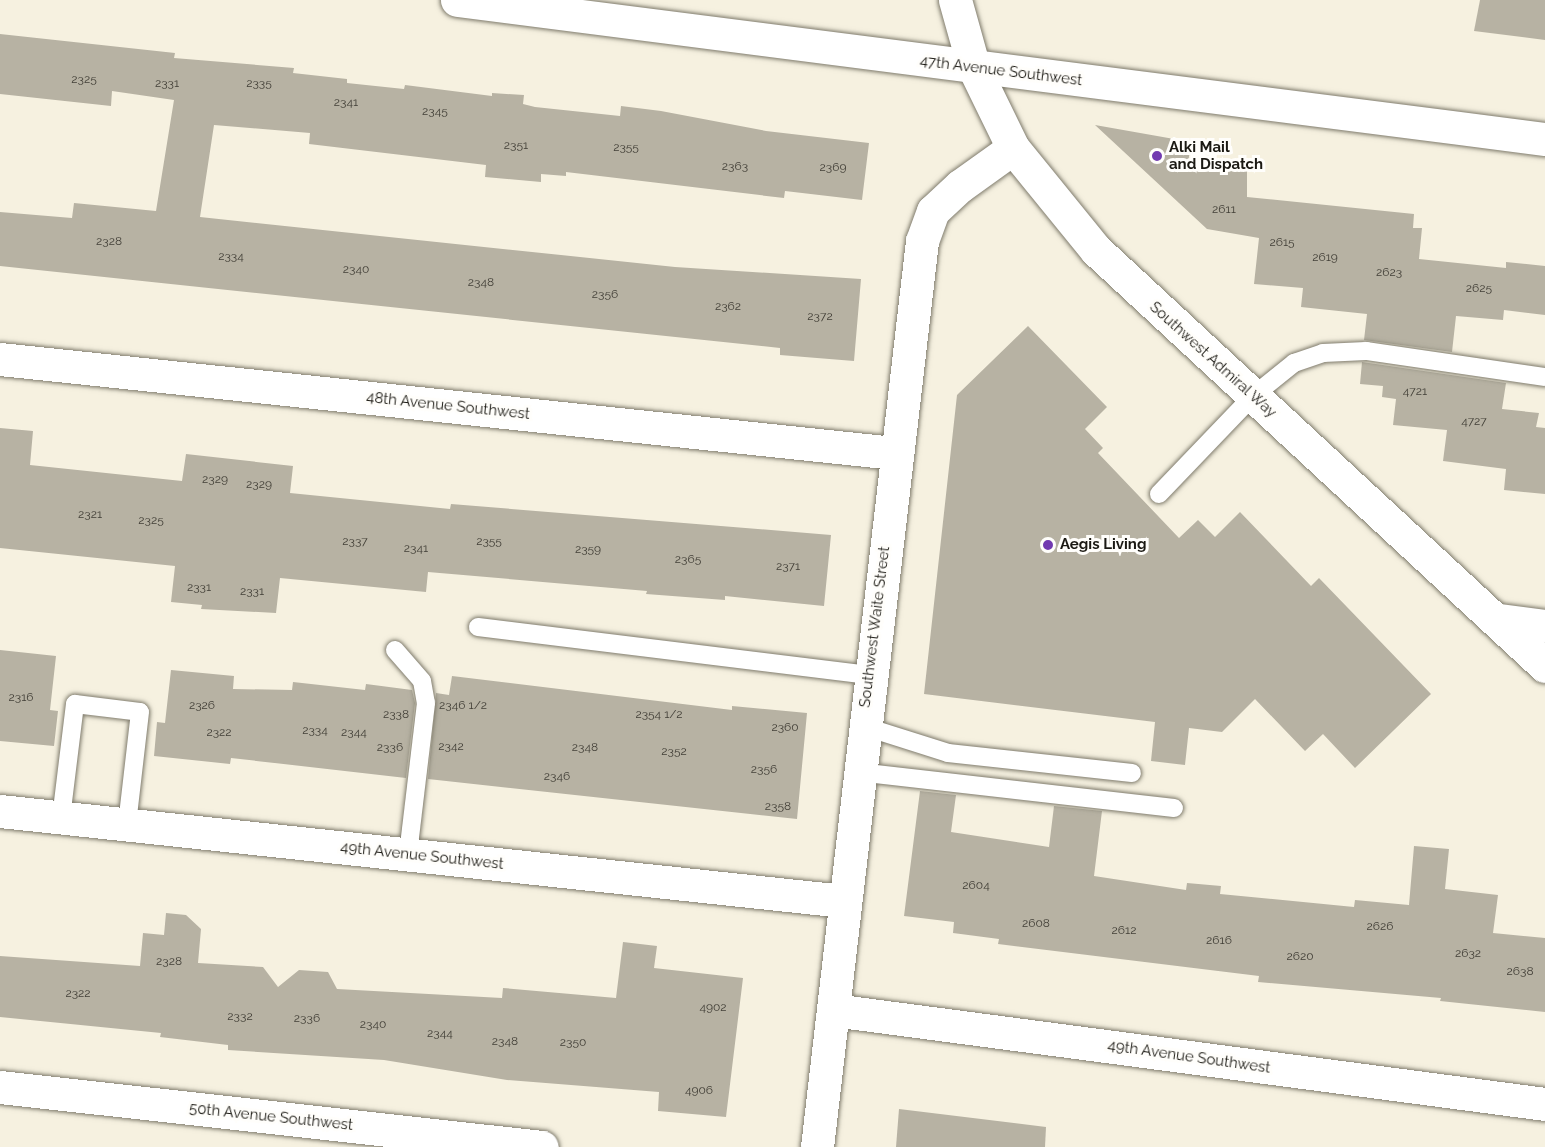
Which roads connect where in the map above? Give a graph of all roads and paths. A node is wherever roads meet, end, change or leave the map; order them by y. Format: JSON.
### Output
{"nodes":[{"id":1,"x":457,"y":0,"type":"edge"},
{"id":2,"x":955,"y":0,"type":"edge"},
{"id":3,"x":974,"y":68,"type":"junction"},
{"id":4,"x":1545,"y":139,"type":"edge"},
{"id":5,"x":1013,"y":148,"type":"junction"},
{"id":6,"x":0,"y":359,"type":"edge"},
{"id":7,"x":1545,"y":377,"type":"edge"},
{"id":8,"x":1253,"y":396,"type":"junction"},
{"id":9,"x":895,"y":453,"type":"junction"},
{"id":10,"x":1159,"y":494,"type":"dead end"},
{"id":11,"x":1499,"y":620,"type":"junction"},
{"id":12,"x":1545,"y":626,"type":"edge"},
{"id":13,"x":478,"y":627,"type":"dead end"},
{"id":14,"x":395,"y":650,"type":"dead end"},
{"id":15,"x":1545,"y":666,"type":"edge"},
{"id":16,"x":869,"y":675,"type":"junction"},
{"id":17,"x":863,"y":726,"type":"junction"},
{"id":18,"x":858,"y":772,"type":"junction"},
{"id":19,"x":1132,"y":773,"type":"dead end"},
{"id":20,"x":1174,"y":808,"type":"dead end"},
{"id":21,"x":0,"y":811,"type":"edge"},
{"id":22,"x":61,"y":818,"type":"junction"},
{"id":23,"x":127,"y":825,"type":"junction"},
{"id":24,"x":408,"y":855,"type":"junction"},
{"id":25,"x":844,"y":901,"type":"junction"},
{"id":26,"x":833,"y":1010,"type":"junction"},
{"id":27,"x":0,"y":1087,"type":"edge"},
{"id":28,"x":1545,"y":1104,"type":"edge"},
{"id":29,"x":352,"y":1136,"type":"edge"},
{"id":30,"x":542,"y":1147,"type":"edge"},
{"id":31,"x":817,"y":1147,"type":"edge"}],
"edges":[{"from":1,"to":3,"type":"street","name":"47th Avenue Southwest"},
{"from":2,"to":3,"type":"street","name":"Southwest Admiral Way"},
{"from":3,"to":4,"type":"street","name":"47th Avenue Southwest"},
{"from":3,"to":5,"type":"street","name":"Southwest Admiral Way"},
{"from":5,"to":8,"type":"street","name":"Southwest Admiral Way"},
{"from":5,"to":9,"type":"street","name":"Southwest Waite Street"},
{"from":6,"to":9,"type":"street","name":"48th Avenue Southwest"},
{"from":7,"to":8,"type":"lane"},
{"from":8,"to":10,"type":"lane"},
{"from":8,"to":11,"type":"street","name":"Southwest Admiral Way"},
{"from":9,"to":16,"type":"street","name":"Southwest Waite Street"},
{"from":11,"to":12,"type":"street"},
{"from":11,"to":15,"type":"street","name":"Southwest Admiral Way"},
{"from":13,"to":16,"type":"lane"},
{"from":14,"to":24,"type":"lane"},
{"from":16,"to":17,"type":"street","name":"Southwest Waite Street"},
{"from":17,"to":18,"type":"street","name":"Southwest Waite Street"},
{"from":17,"to":19,"type":"lane"},
{"from":18,"to":20,"type":"lane"},
{"from":18,"to":25,"type":"street","name":"Southwest Waite Street"},
{"from":21,"to":22,"type":"street","name":"49th Avenue Southwest"},
{"from":22,"to":23,"type":"street","name":"49th Avenue Southwest"},
{"from":22,"to":23,"type":"lane"},
{"from":23,"to":24,"type":"street","name":"49th Avenue Southwest"},
{"from":24,"to":25,"type":"street","name":"49th Avenue Southwest"},
{"from":25,"to":26,"type":"street","name":"Southwest Waite Street"},
{"from":26,"to":28,"type":"street","name":"49th Avenue Southwest"},
{"from":26,"to":31,"type":"street","name":"Southwest Waite Street"},
{"from":27,"to":29,"type":"street","name":"50th Avenue Southwest"},
{"from":29,"to":30,"type":"street","name":"50th Avenue Southwest"}]}
